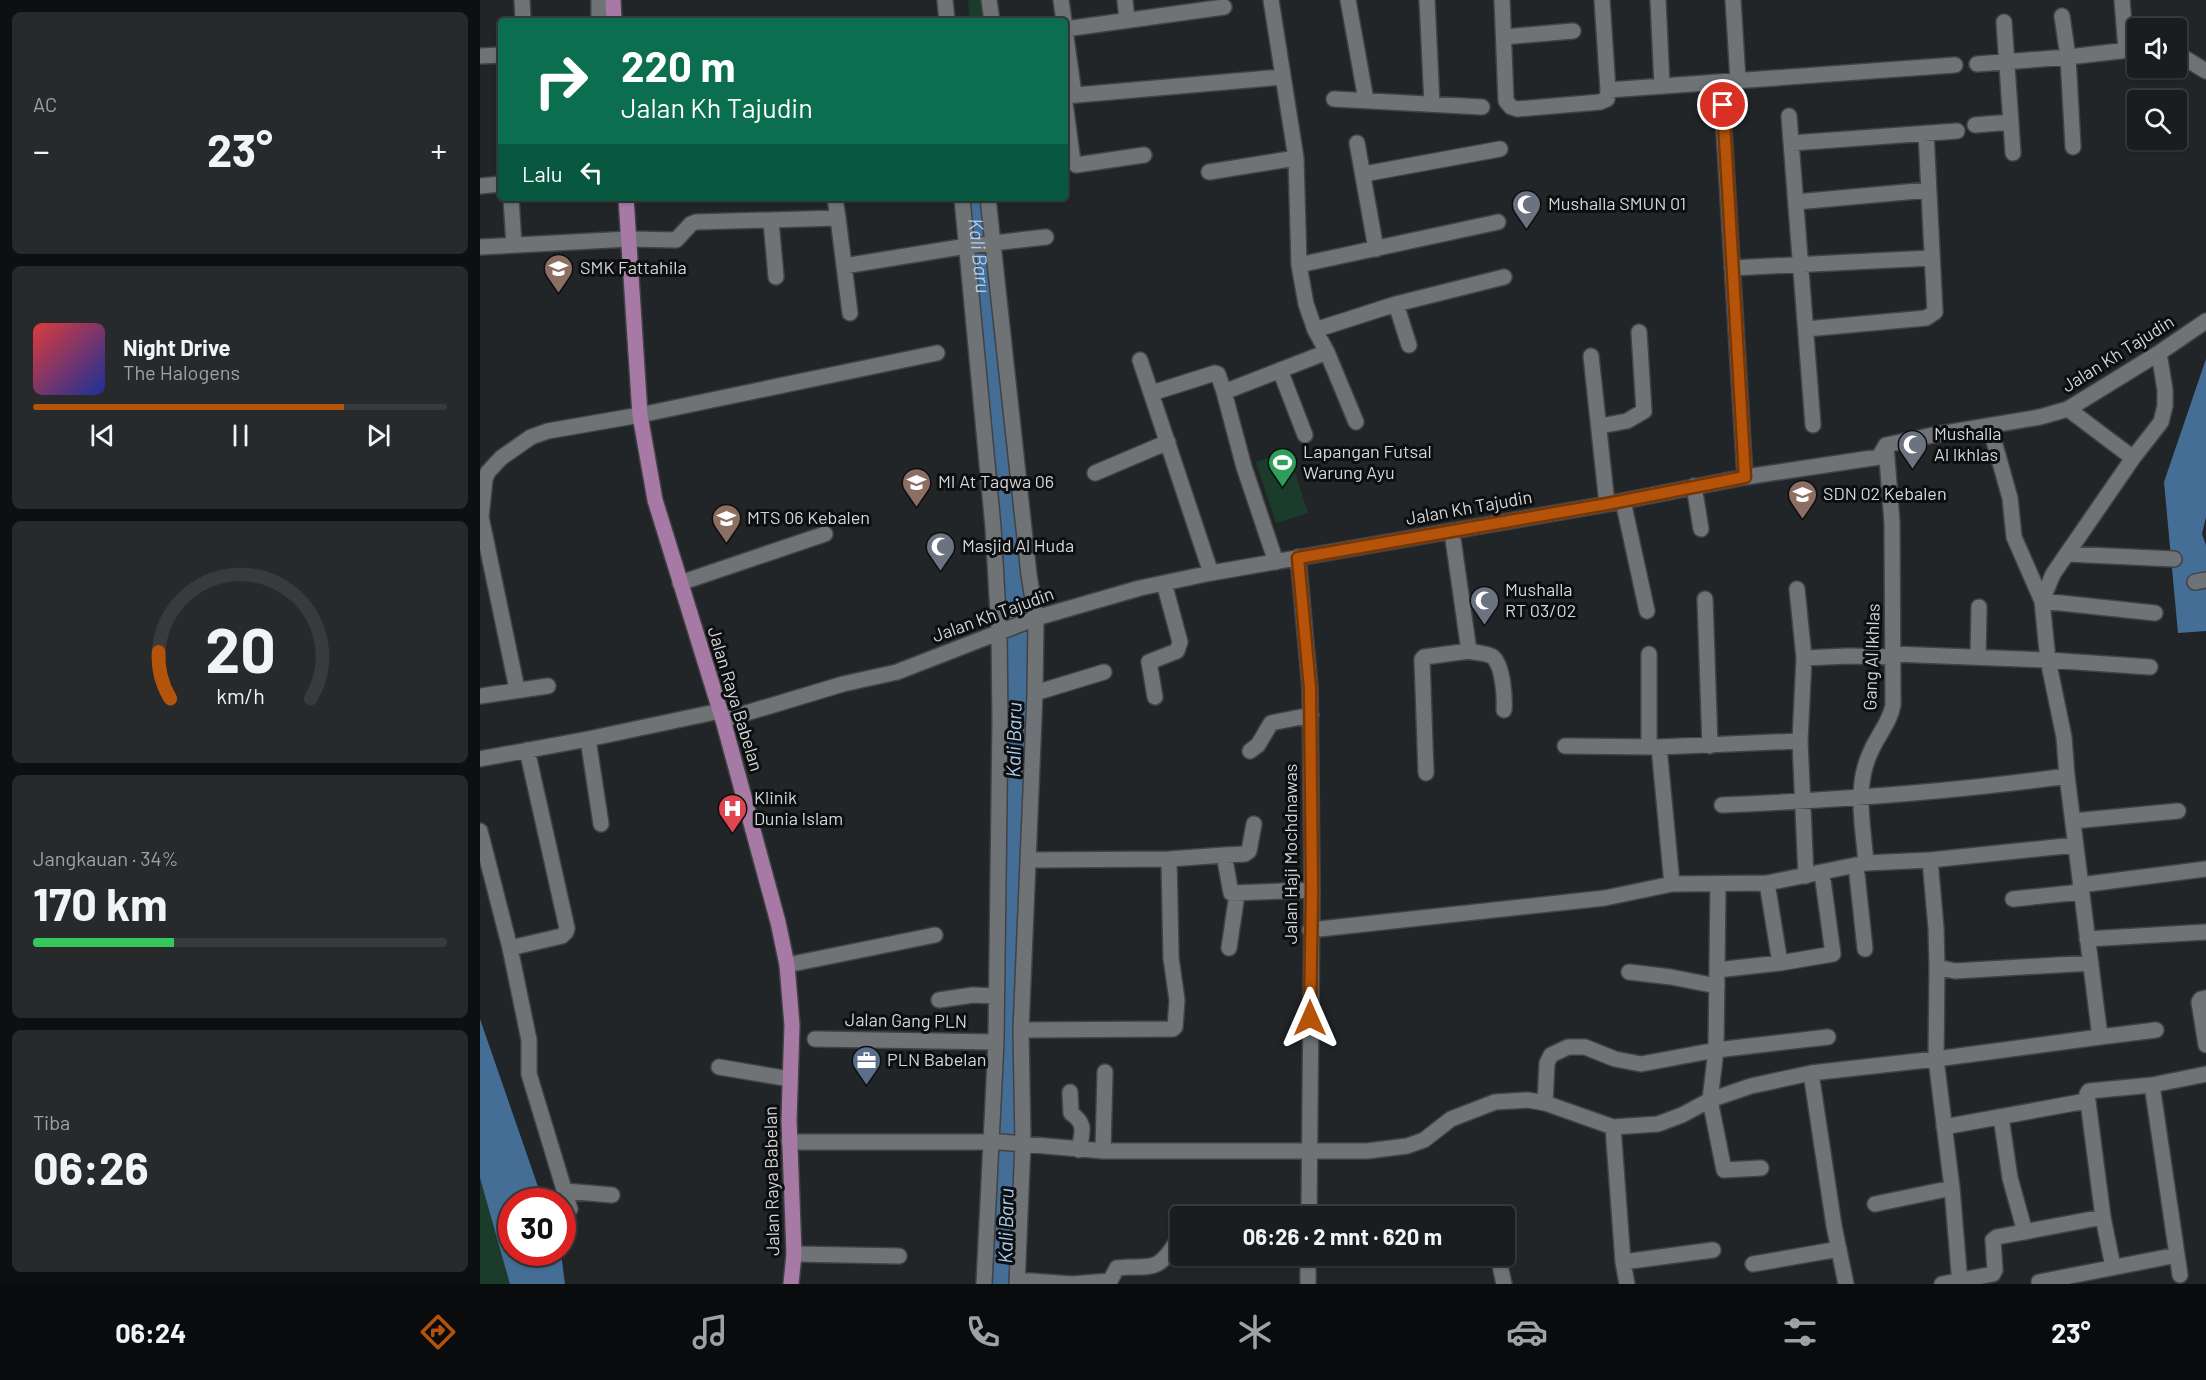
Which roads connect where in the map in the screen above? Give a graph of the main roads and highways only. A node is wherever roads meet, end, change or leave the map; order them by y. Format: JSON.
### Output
{"nodes":[{"id":1,"x":612,"y":0,"type":"edge"},
{"id":2,"x":614,"y":18,"type":"edge"},
{"id":3,"x":626,"y":201,"type":"edge"},
{"id":4,"x":791,"y":1284,"type":"edge"}],
"edges":[{"from":1,"to":2,"type":"main road"},
{"from":3,"to":4,"type":"main road","name":"Jalan Raya Babelan"}]}
